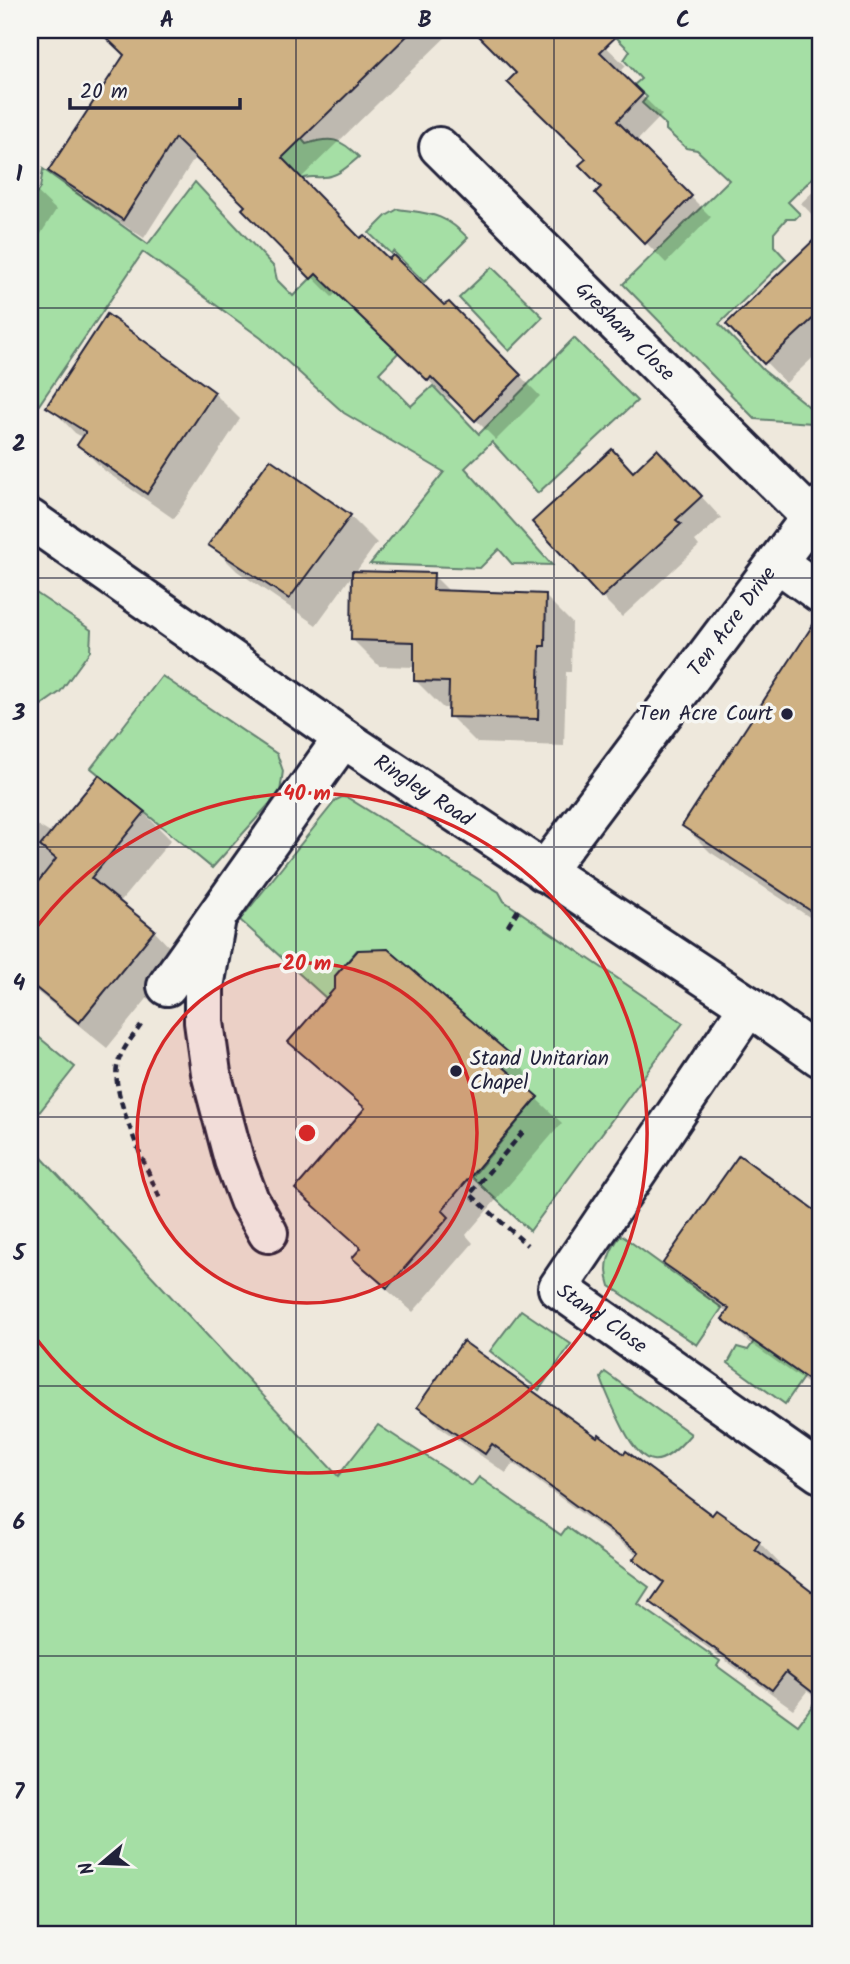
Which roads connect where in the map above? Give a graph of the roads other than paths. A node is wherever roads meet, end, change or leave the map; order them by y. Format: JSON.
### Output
{"nodes":[{"id":1,"x":439,"y":147,"type":"dead end"},
{"id":2,"x":816,"y":512,"type":"edge"},
{"id":3,"x":30,"y":519,"type":"edge"},
{"id":4,"x":778,"y":562,"type":"junction"},
{"id":5,"x":820,"y":593,"type":"edge"},
{"id":6,"x":343,"y":738,"type":"junction"},
{"id":7,"x":544,"y":872,"type":"junction"},
{"id":8,"x":216,"y":918,"type":"junction"},
{"id":9,"x":167,"y":986,"type":"road end"},
{"id":10,"x":749,"y":1006,"type":"junction"},
{"id":11,"x":820,"y":1057,"type":"edge"},
{"id":12,"x":268,"y":1233,"type":"dead end"},
{"id":13,"x":820,"y":1473,"type":"edge"}],
"edges":[{"from":1,"to":2,"type":"street","name":"Gresham Close"},
{"from":2,"to":4,"type":"street","name":"Ten Acre Drive"},
{"from":3,"to":6,"type":"street","name":"Ringley Road"},
{"from":4,"to":5,"type":"street"},
{"from":4,"to":7,"type":"street","name":"Ten Acre Drive"},
{"from":6,"to":7,"type":"street","name":"Ringley Road"},
{"from":6,"to":8,"type":"street"},
{"from":7,"to":10,"type":"street","name":"Ringley Road"},
{"from":8,"to":9,"type":"street"},
{"from":8,"to":12,"type":"street"},
{"from":10,"to":11,"type":"street","name":"Ringley Road"},
{"from":10,"to":13,"type":"street","name":"Stand Close"}]}
